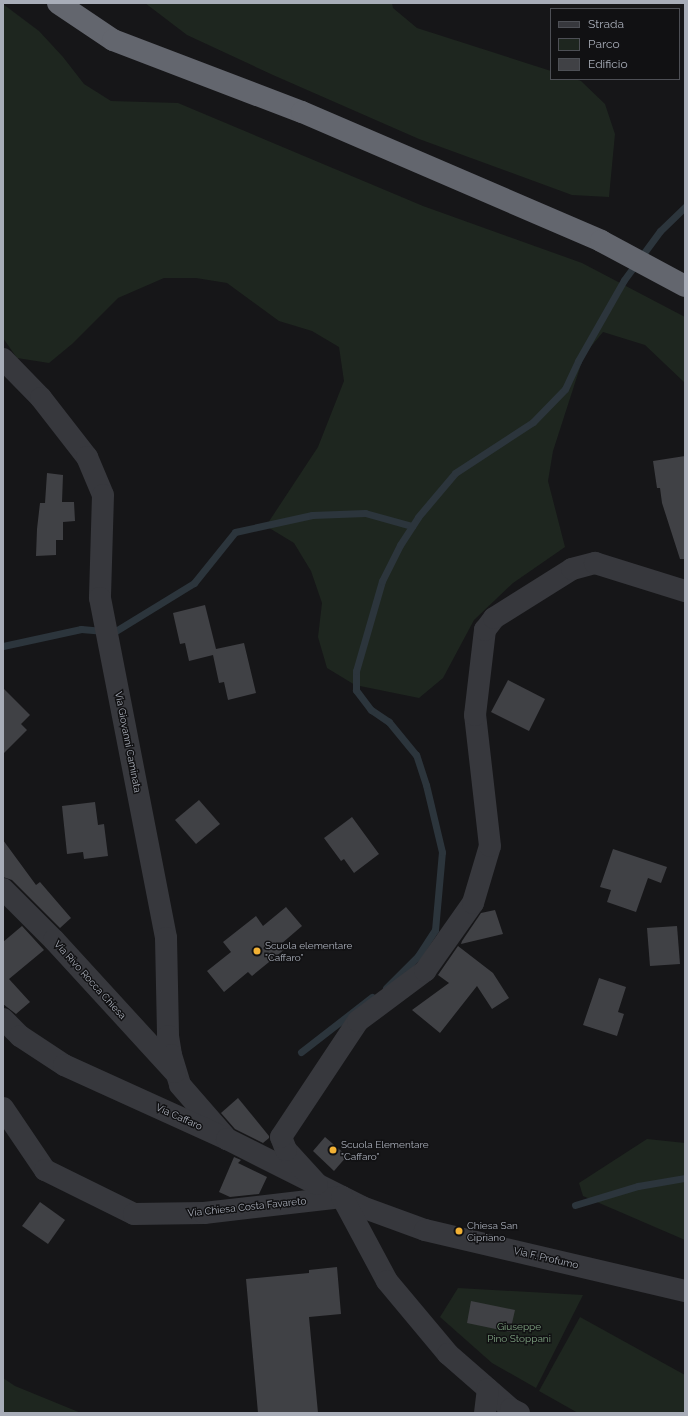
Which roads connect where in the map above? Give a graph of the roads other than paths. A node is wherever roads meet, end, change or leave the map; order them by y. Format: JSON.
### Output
{"nodes":[{"id":1,"x":58,"y":3,"type":"edge"},
{"id":2,"x":685,"y":286,"type":"edge"},
{"id":3,"x":3,"y":359,"type":"edge"},
{"id":4,"x":685,"y":591,"type":"edge"},
{"id":5,"x":3,"y":889,"type":"edge"},
{"id":6,"x":3,"y":1019,"type":"edge"},
{"id":7,"x":176,"y":1073,"type":"junction"},
{"id":8,"x":3,"y":1108,"type":"edge"},
{"id":9,"x":227,"y":1139,"type":"junction"},
{"id":10,"x":317,"y":1184,"type":"junction"},
{"id":11,"x":342,"y":1197,"type":"junction"},
{"id":12,"x":362,"y":1207,"type":"joint"},
{"id":13,"x":685,"y":1291,"type":"edge"},
{"id":14,"x":488,"y":1389,"type":"junction"},
{"id":15,"x":485,"y":1413,"type":"edge"},
{"id":16,"x":519,"y":1413,"type":"edge"}],
"edges":[{"from":1,"to":2,"type":"highway"},
{"from":3,"to":7,"type":"street","name":"Via Giovanni Caminata"},
{"from":4,"to":10,"type":"street"},
{"from":5,"to":7,"type":"street","name":"Via Rivo Rocca Chiesa"},
{"from":6,"to":9,"type":"street","name":"Via Caffaro"},
{"from":7,"to":9,"type":"street","name":"Via Giovanni Caminata"},
{"from":8,"to":11,"type":"street","name":"Via Chiesa Costa Favareto"},
{"from":9,"to":10,"type":"street","name":"Via Caffaro"},
{"from":10,"to":11,"type":"street","name":"Via Caffaro"},
{"from":11,"to":12,"type":"street","name":"Via Caffaro"},
{"from":11,"to":14,"type":"street"},
{"from":12,"to":13,"type":"street","name":"Via F. Profumo"},
{"from":14,"to":15,"type":"street"},
{"from":14,"to":16,"type":"street"}]}
